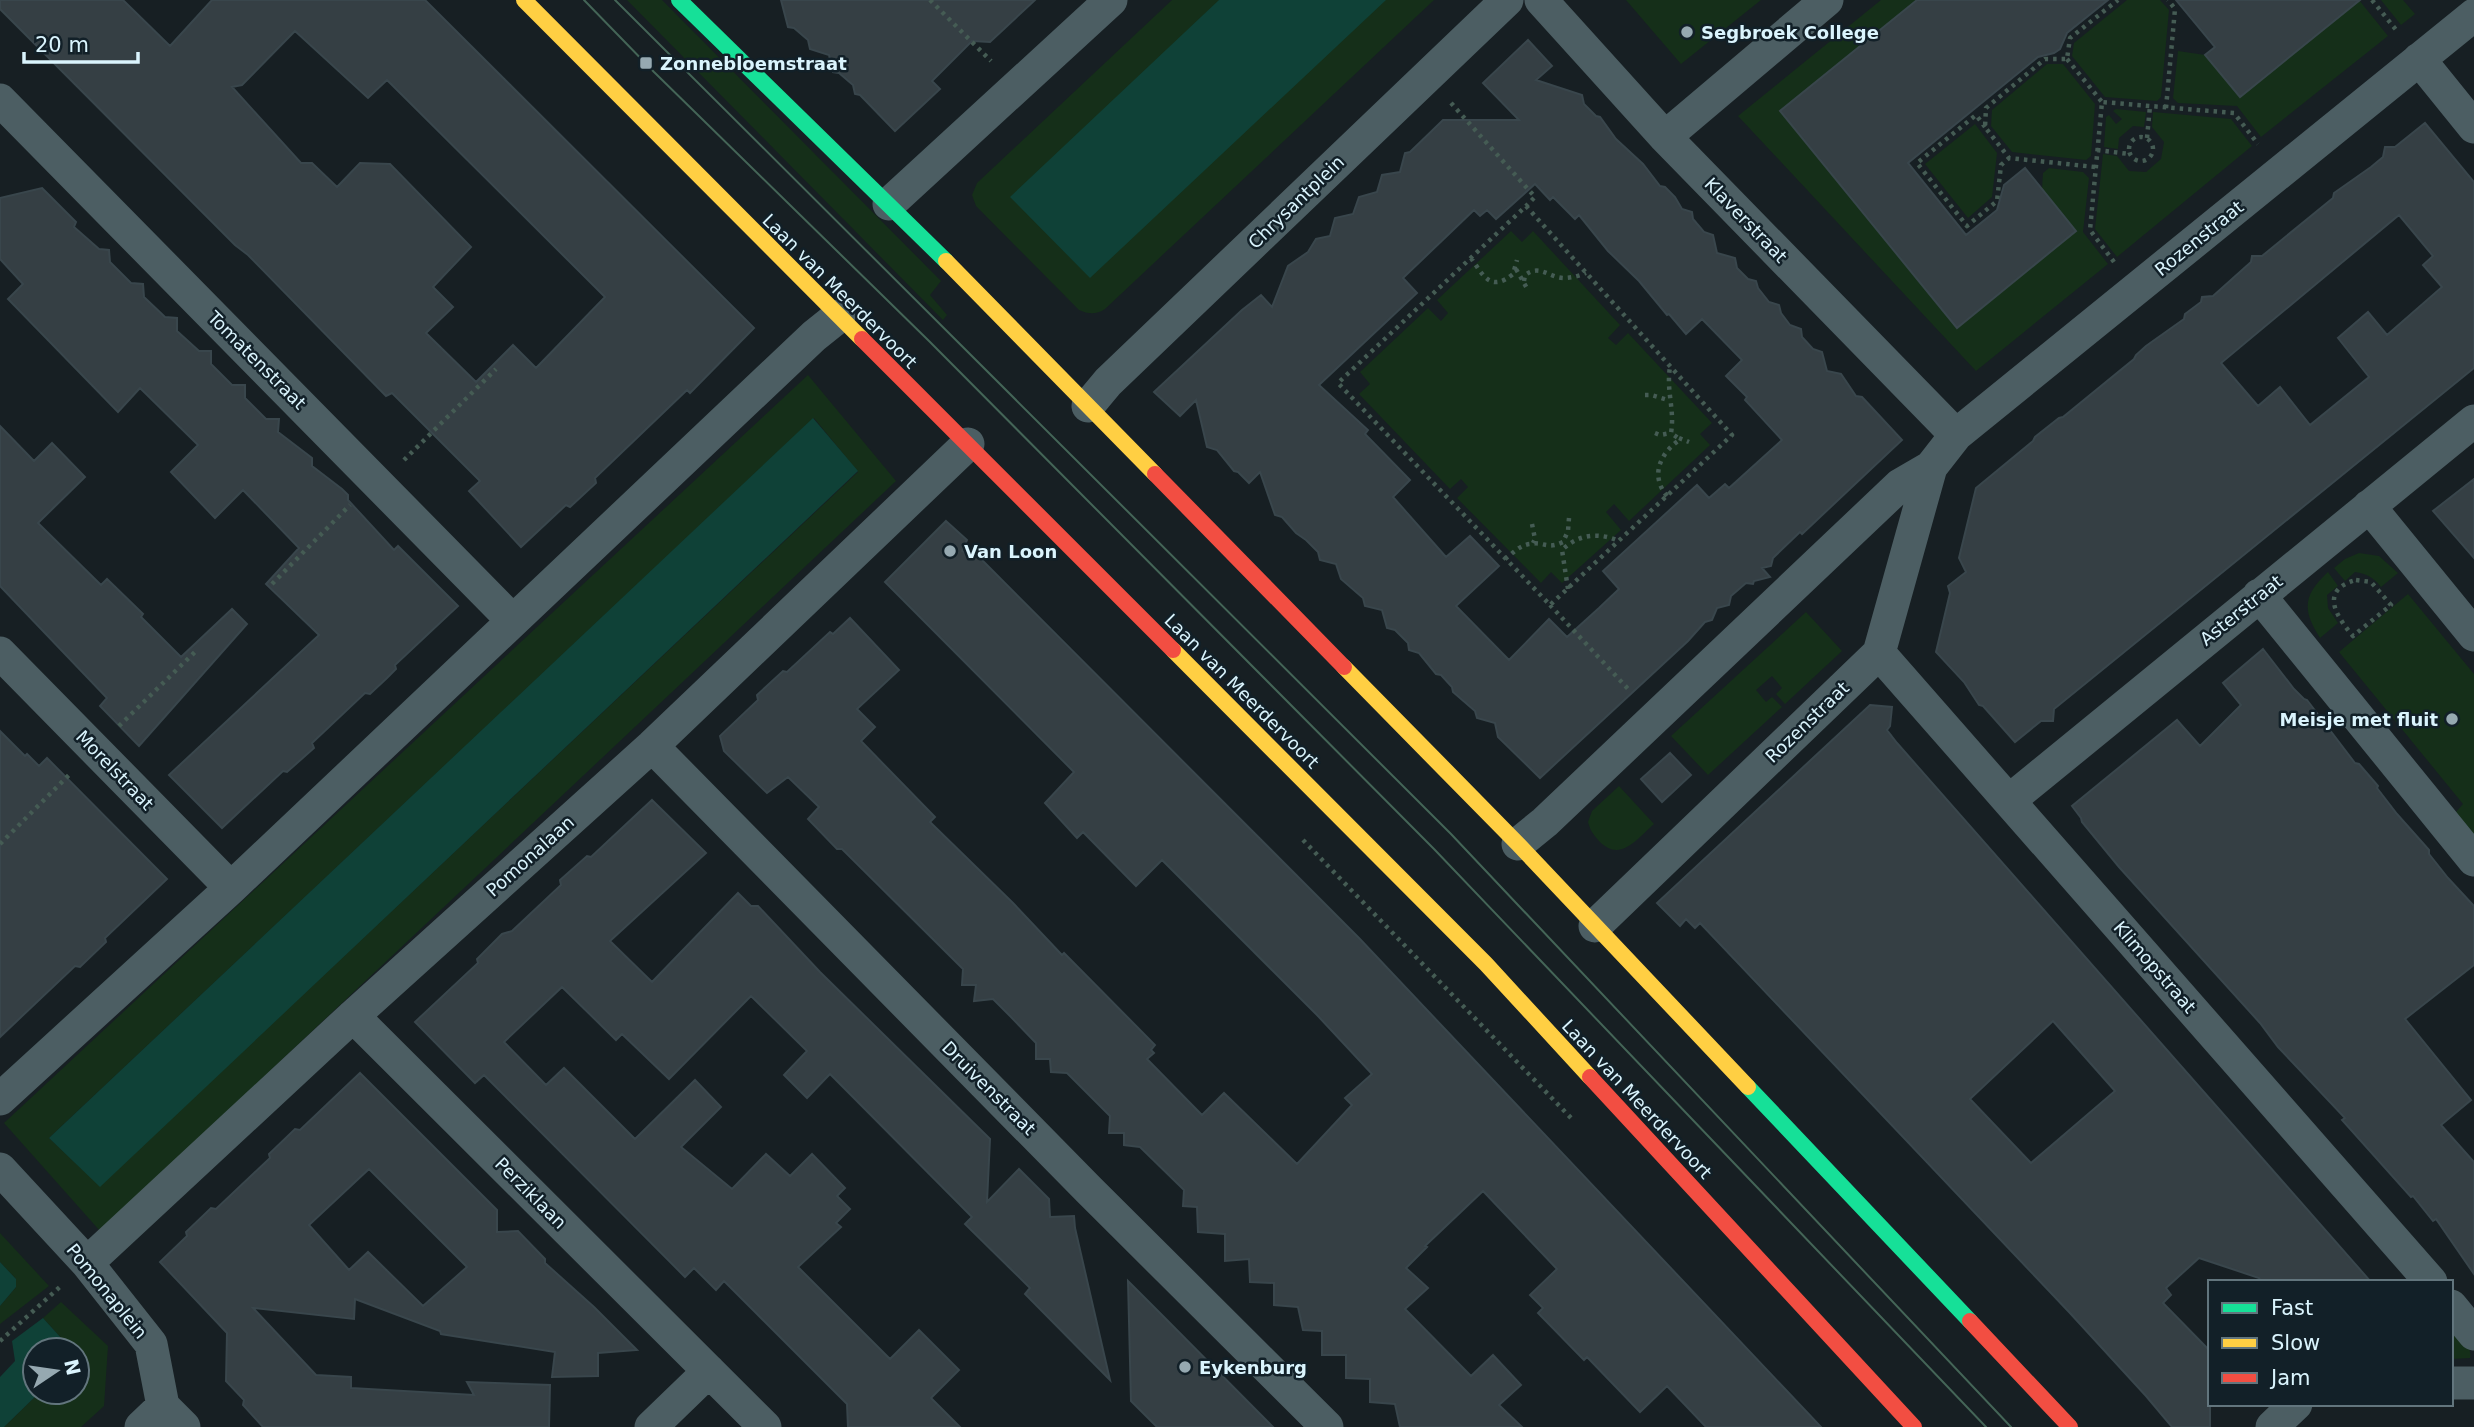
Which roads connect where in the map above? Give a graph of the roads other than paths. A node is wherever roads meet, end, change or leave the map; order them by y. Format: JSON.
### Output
{"nodes":[{"id":1,"x":524,"y":0,"type":"edge"},
{"id":2,"x":679,"y":0,"type":"edge"},
{"id":3,"x":1111,"y":0,"type":"edge"},
{"id":4,"x":1507,"y":0,"type":"edge"},
{"id":5,"x":1541,"y":0,"type":"edge"},
{"id":6,"x":1827,"y":0,"type":"edge"},
{"id":7,"x":2474,"y":15,"type":"edge"},
{"id":8,"x":2419,"y":59,"type":"junction"},
{"id":9,"x":0,"y":100,"type":"edge"},
{"id":10,"x":2474,"y":127,"type":"edge"},
{"id":11,"x":1665,"y":138,"type":"junction"},
{"id":12,"x":888,"y":204,"type":"junction"},
{"id":13,"x":839,"y":316,"type":"junction"},
{"id":14,"x":1088,"y":405,"type":"junction"},
{"id":15,"x":2474,"y":421,"type":"edge"},
{"id":16,"x":1956,"y":435,"type":"junction"},
{"id":17,"x":968,"y":443,"type":"junction"},
{"id":18,"x":1931,"y":467,"type":"junction"},
{"id":19,"x":2370,"y":506,"type":"junction"},
{"id":20,"x":2259,"y":595,"type":"junction"},
{"id":21,"x":513,"y":621,"type":"junction"},
{"id":22,"x":2474,"y":635,"type":"edge"},
{"id":23,"x":0,"y":653,"type":"edge"},
{"id":24,"x":1879,"y":653,"type":"junction"},
{"id":25,"x":652,"y":746,"type":"junction"},
{"id":26,"x":2010,"y":800,"type":"junction"},
{"id":27,"x":1518,"y":844,"type":"junction"},
{"id":28,"x":2474,"y":860,"type":"edge"},
{"id":29,"x":231,"y":888,"type":"junction"},
{"id":30,"x":1595,"y":926,"type":"junction"},
{"id":31,"x":353,"y":1016,"type":"junction"},
{"id":32,"x":0,"y":1099,"type":"edge"},
{"id":33,"x":0,"y":1169,"type":"edge"},
{"id":34,"x":87,"y":1263,"type":"junction"},
{"id":35,"x":2427,"y":1280,"type":"edge"},
{"id":36,"x":2453,"y":1308,"type":"edge"},
{"id":37,"x":2474,"y":1334,"type":"edge"},
{"id":38,"x":709,"y":1371,"type":"junction"},
{"id":39,"x":2474,"y":1383,"type":"edge"},
{"id":40,"x":2453,"y":1384,"type":"edge"},
{"id":41,"x":2294,"y":1406,"type":"edge"},
{"id":42,"x":163,"y":1420,"type":"edge"},
{"id":43,"x":651,"y":1427,"type":"edge"},
{"id":44,"x":765,"y":1427,"type":"edge"},
{"id":45,"x":1327,"y":1427,"type":"edge"},
{"id":46,"x":1914,"y":1427,"type":"edge"},
{"id":47,"x":2070,"y":1427,"type":"edge"},
{"id":48,"x":2272,"y":1427,"type":"edge"}],
"edges":[{"from":1,"to":13,"type":"street","name":"Laan van Meerdervoort"},
{"from":2,"to":12,"type":"street"},
{"from":3,"to":12,"type":"street"},
{"from":4,"to":14,"type":"street","name":"Chrysantplein"},
{"from":5,"to":11,"type":"street","name":"Klaverstraat"},
{"from":6,"to":11,"type":"street"},
{"from":7,"to":8,"type":"street","name":"Rozenstraat"},
{"from":8,"to":10,"type":"street"},
{"from":8,"to":16,"type":"street","name":"Rozenstraat"},
{"from":9,"to":21,"type":"street","name":"Tomatenstraat"},
{"from":11,"to":16,"type":"street","name":"Klaverstraat"},
{"from":12,"to":14,"type":"street"},
{"from":13,"to":17,"type":"street","name":"Laan van Meerdervoort"},
{"from":13,"to":21,"type":"street"},
{"from":14,"to":27,"type":"street"},
{"from":15,"to":19,"type":"street","name":"Asterstraat"},
{"from":16,"to":18,"type":"street","name":"Rozenstraat"},
{"from":17,"to":25,"type":"street","name":"Pomonalaan"},
{"from":17,"to":46,"type":"street","name":"Laan van Meerdervoort"},
{"from":18,"to":24,"type":"street","name":"Rozenstraat"},
{"from":18,"to":27,"type":"street","name":"Rozenstraat"},
{"from":19,"to":20,"type":"street","name":"Asterstraat"},
{"from":19,"to":22,"type":"street"},
{"from":20,"to":26,"type":"street","name":"Asterstraat"},
{"from":20,"to":28,"type":"street"},
{"from":21,"to":29,"type":"street"},
{"from":23,"to":29,"type":"street","name":"Morelstraat"},
{"from":24,"to":26,"type":"street","name":"Klimopstraat"},
{"from":24,"to":30,"type":"street","name":"Rozenstraat"},
{"from":25,"to":31,"type":"street","name":"Pomonalaan"},
{"from":25,"to":45,"type":"street","name":"Druivenstraat"},
{"from":26,"to":35,"type":"street","name":"Klimopstraat"},
{"from":27,"to":30,"type":"street"},
{"from":29,"to":32,"type":"street"},
{"from":30,"to":47,"type":"street"},
{"from":31,"to":34,"type":"street","name":"Pomonalaan"},
{"from":31,"to":38,"type":"street","name":"Perziklaan"},
{"from":33,"to":34,"type":"street","name":"Pomonaplein"},
{"from":34,"to":42,"type":"street","name":"Pomonaplein"},
{"from":36,"to":37,"type":"street"},
{"from":38,"to":43,"type":"street"},
{"from":38,"to":44,"type":"street","name":"Perziklaan"},
{"from":39,"to":40,"type":"street"},
{"from":41,"to":48,"type":"street"}]}
